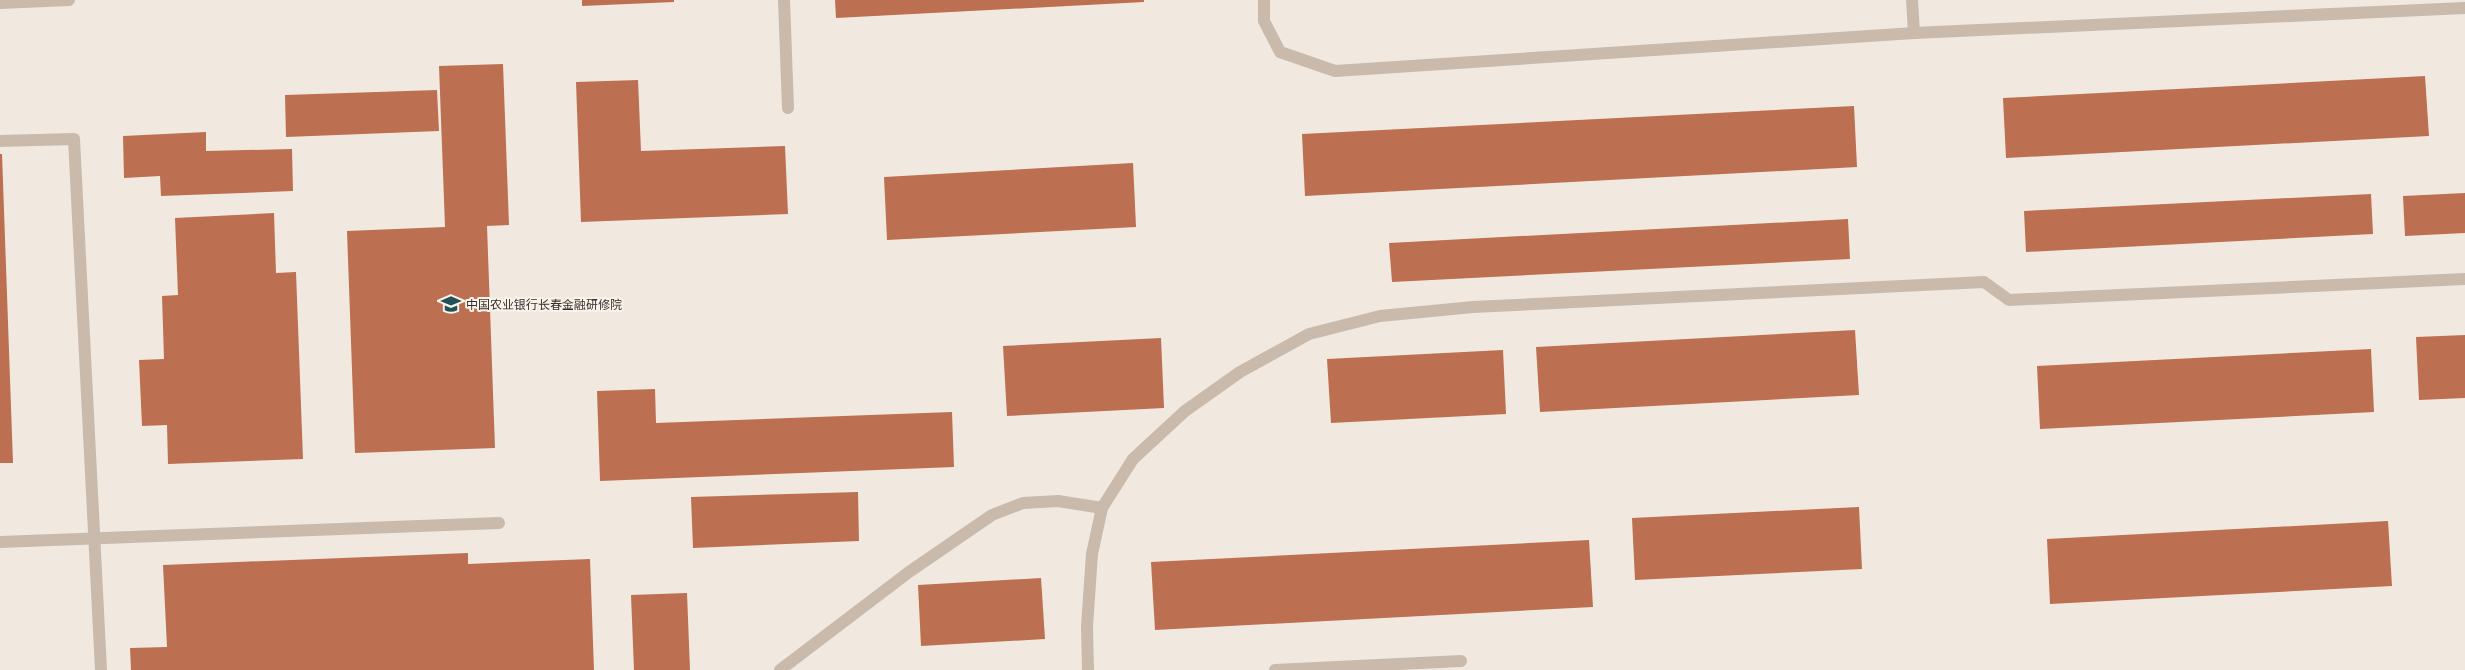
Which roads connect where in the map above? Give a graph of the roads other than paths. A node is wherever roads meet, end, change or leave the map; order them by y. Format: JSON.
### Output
{"nodes":[{"id":1,"x":69,"y":0,"type":"edge"},
{"id":2,"x":784,"y":0,"type":"edge"},
{"id":3,"x":1264,"y":0,"type":"edge"},
{"id":4,"x":1912,"y":0,"type":"edge"},
{"id":5,"x":0,"y":3,"type":"edge"},
{"id":6,"x":2463,"y":5,"type":"edge"},
{"id":7,"x":1914,"y":33,"type":"junction"},
{"id":8,"x":788,"y":108,"type":"dead end"},
{"id":9,"x":0,"y":141,"type":"edge"},
{"id":10,"x":2465,"y":279,"type":"edge"},
{"id":11,"x":1102,"y":508,"type":"junction"},
{"id":12,"x":499,"y":523,"type":"dead end"},
{"id":13,"x":93,"y":538,"type":"junction"},
{"id":14,"x":0,"y":542,"type":"edge"},
{"id":15,"x":1461,"y":661,"type":"dead end"},
{"id":16,"x":101,"y":670,"type":"edge"},
{"id":17,"x":780,"y":670,"type":"edge"},
{"id":18,"x":1088,"y":670,"type":"edge"},
{"id":19,"x":1275,"y":670,"type":"edge"}],
"edges":[{"from":1,"to":5,"type":"street"},
{"from":2,"to":8,"type":"street"},
{"from":3,"to":7,"type":"street"},
{"from":4,"to":7,"type":"street"},
{"from":6,"to":7,"type":"street"},
{"from":9,"to":13,"type":"street"},
{"from":10,"to":11,"type":"street"},
{"from":11,"to":17,"type":"street"},
{"from":11,"to":18,"type":"street"},
{"from":12,"to":13,"type":"street"},
{"from":13,"to":14,"type":"street"},
{"from":13,"to":16,"type":"street"},
{"from":15,"to":19,"type":"street"}]}
